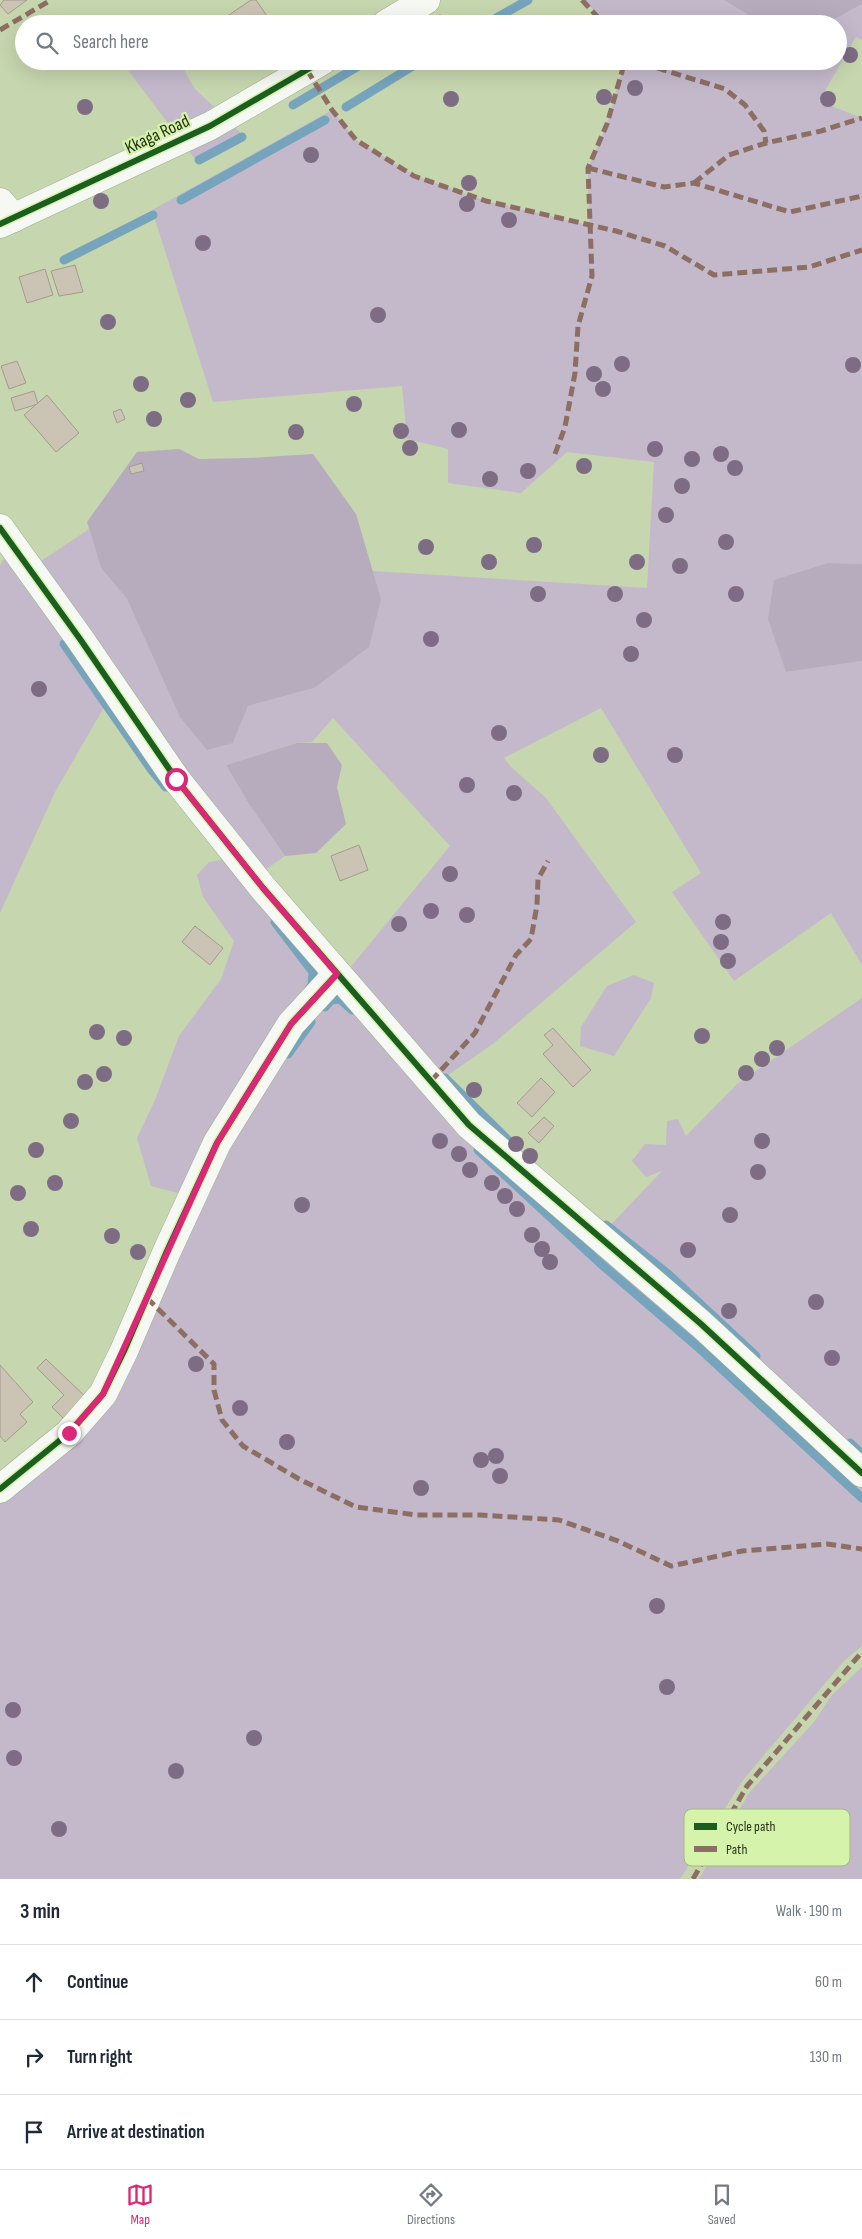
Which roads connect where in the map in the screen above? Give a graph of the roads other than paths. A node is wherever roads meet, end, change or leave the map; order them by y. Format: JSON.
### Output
{"nodes":[{"id":1,"x":426,"y":0,"type":"edge"},
{"id":2,"x":401,"y":15,"type":"edge"},
{"id":3,"x":306,"y":70,"type":"edge"},
{"id":4,"x":5,"y":214,"type":"edge"},
{"id":5,"x":0,"y":528,"type":"edge"},
{"id":6,"x":337,"y":974,"type":"junction"},
{"id":7,"x":862,"y":1473,"type":"edge"},
{"id":8,"x":0,"y":1489,"type":"edge"}],
"edges":[{"from":1,"to":2,"type":"street"},
{"from":3,"to":4,"type":"street","name":"Kkaga Road"},
{"from":5,"to":6,"type":"street"},
{"from":6,"to":7,"type":"street"},
{"from":6,"to":8,"type":"street"}]}
